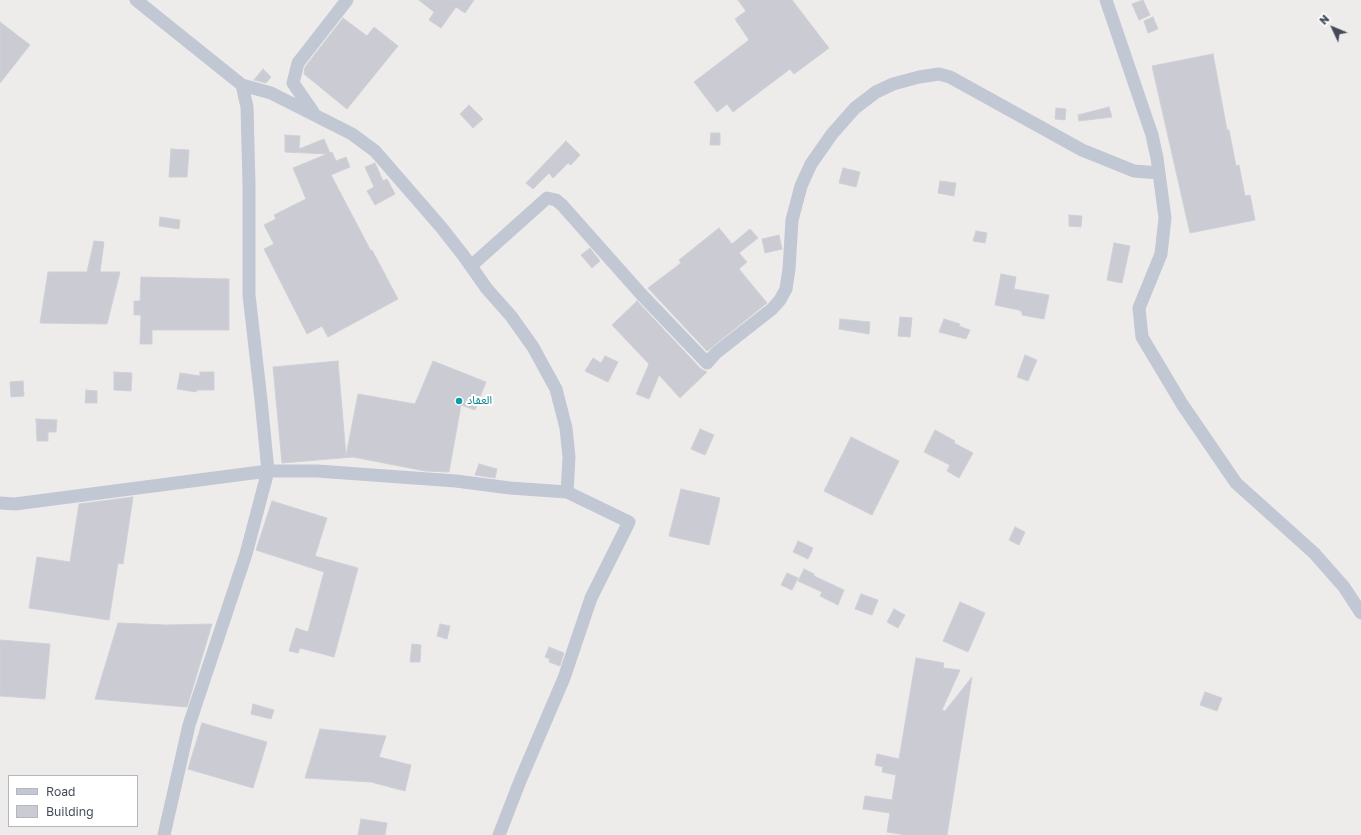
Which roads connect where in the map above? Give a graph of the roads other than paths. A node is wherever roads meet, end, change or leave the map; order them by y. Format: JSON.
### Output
{"nodes":[{"id":1,"x":136,"y":0,"type":"edge"},
{"id":2,"x":347,"y":0,"type":"edge"},
{"id":3,"x":1106,"y":0,"type":"edge"},
{"id":4,"x":242,"y":85,"type":"junction"},
{"id":5,"x":315,"y":115,"type":"junction"},
{"id":6,"x":1159,"y":173,"type":"junction"},
{"id":7,"x":471,"y":266,"type":"junction"},
{"id":8,"x":268,"y":471,"type":"junction"},
{"id":9,"x":567,"y":492,"type":"junction"},
{"id":10,"x":0,"y":503,"type":"edge"},
{"id":11,"x":1361,"y":613,"type":"edge"},
{"id":12,"x":164,"y":835,"type":"edge"},
{"id":13,"x":499,"y":835,"type":"edge"}],
"edges":[{"from":1,"to":4,"type":"street"},
{"from":2,"to":5,"type":"street"},
{"from":3,"to":6,"type":"street"},
{"from":4,"to":5,"type":"street"},
{"from":4,"to":8,"type":"street"},
{"from":5,"to":7,"type":"street"},
{"from":6,"to":7,"type":"street"},
{"from":6,"to":11,"type":"street"},
{"from":7,"to":9,"type":"street"},
{"from":8,"to":9,"type":"street"},
{"from":8,"to":10,"type":"street"},
{"from":8,"to":12,"type":"street"},
{"from":9,"to":13,"type":"street"}]}
